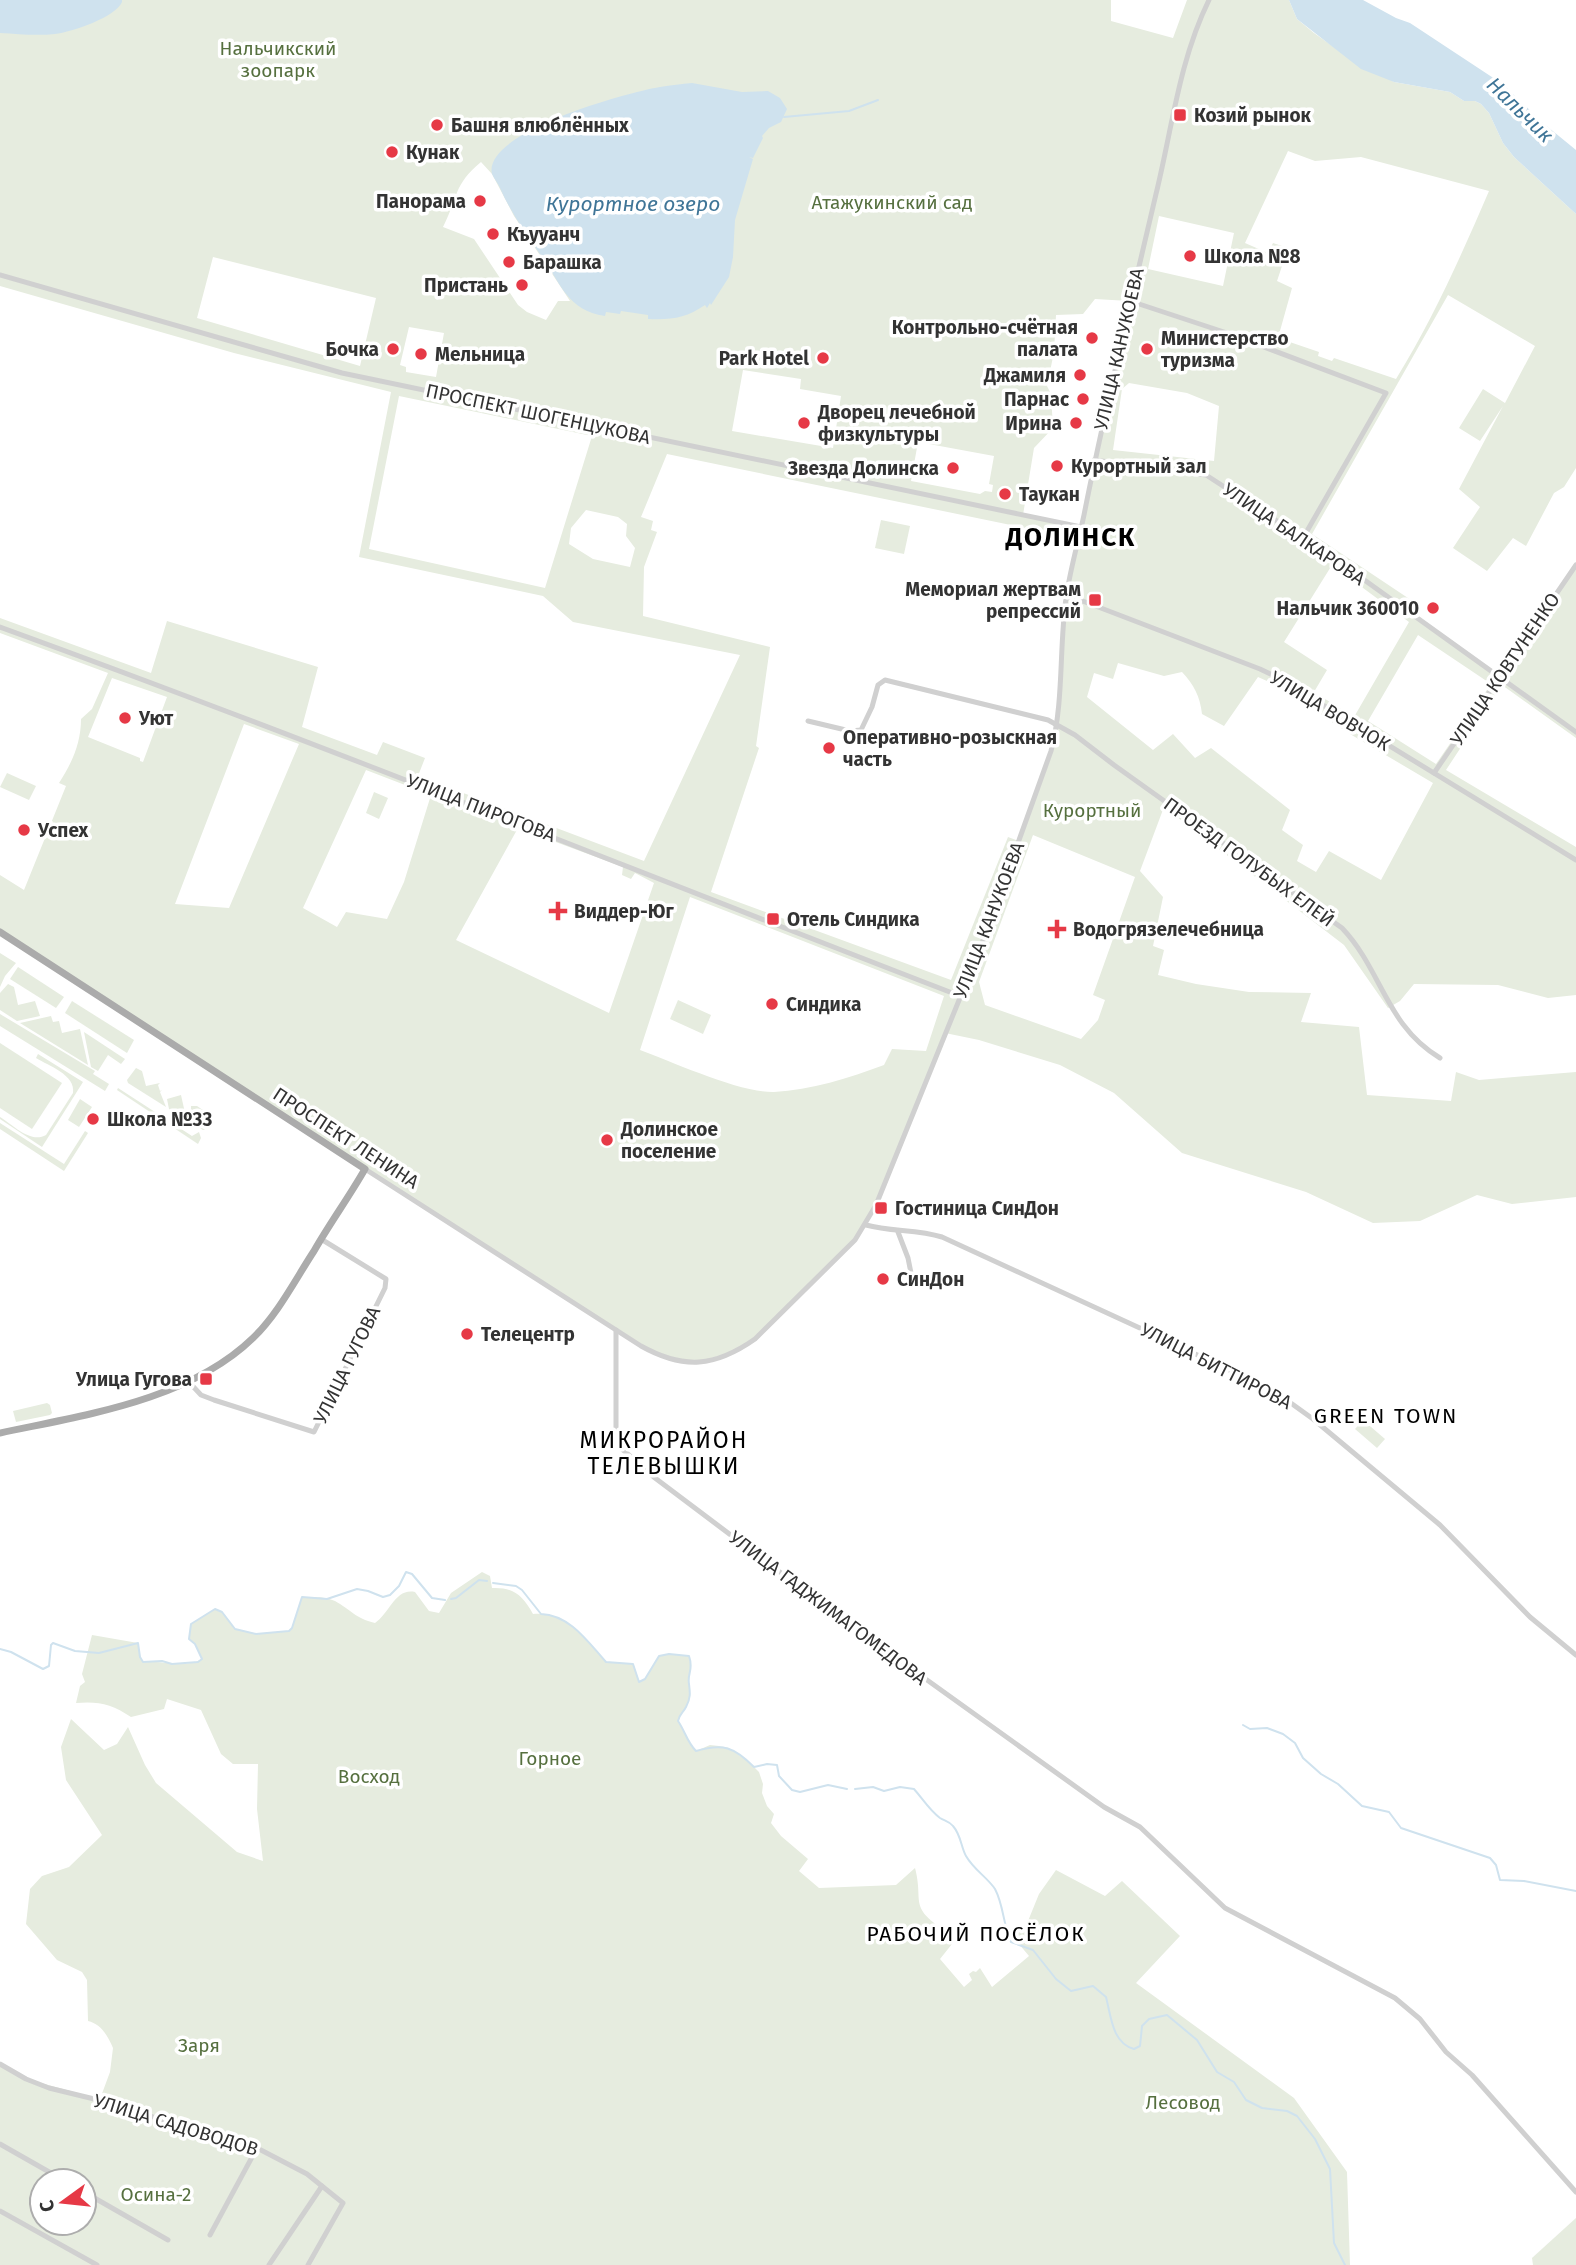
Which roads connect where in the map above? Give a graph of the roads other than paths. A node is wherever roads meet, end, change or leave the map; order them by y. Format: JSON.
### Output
{"nodes":[{"id":1,"x":1209,"y":0,"type":"edge"},
{"id":2,"x":0,"y":275,"type":"edge"},
{"id":3,"x":1130,"y":301,"type":"junction"},
{"id":4,"x":1094,"y":460,"type":"junction"},
{"id":5,"x":1082,"y":527,"type":"junction"},
{"id":6,"x":1303,"y":538,"type":"junction"},
{"id":7,"x":1576,"y":565,"type":"edge"},
{"id":8,"x":1066,"y":597,"type":"junction"},
{"id":9,"x":0,"y":627,"type":"edge"},
{"id":10,"x":1500,"y":678,"type":"junction"},
{"id":11,"x":808,"y":721,"type":"dead end"},
{"id":12,"x":1056,"y":726,"type":"junction"},
{"id":13,"x":1576,"y":732,"type":"edge"},
{"id":14,"x":1434,"y":774,"type":"junction"},
{"id":15,"x":1576,"y":860,"type":"edge"},
{"id":16,"x":0,"y":932,"type":"edge"},
{"id":17,"x":960,"y":996,"type":"junction"},
{"id":18,"x":1440,"y":1058,"type":"dead end"},
{"id":19,"x":365,"y":1169,"type":"junction"},
{"id":20,"x":866,"y":1224,"type":"junction"},
{"id":21,"x":898,"y":1231,"type":"junction"},
{"id":22,"x":321,"y":1239,"type":"junction"},
{"id":23,"x":911,"y":1273,"type":"dead end"},
{"id":24,"x":615,"y":1330,"type":"junction"},
{"id":25,"x":678,"y":1362,"type":"joint"},
{"id":26,"x":188,"y":1381,"type":"junction"},
{"id":27,"x":0,"y":1433,"type":"edge"},
{"id":28,"x":1576,"y":1655,"type":"edge"},
{"id":29,"x":0,"y":2064,"type":"edge"},
{"id":30,"x":0,"y":2144,"type":"edge"},
{"id":31,"x":257,"y":2148,"type":"junction"},
{"id":32,"x":40,"y":2167,"type":"edge"},
{"id":33,"x":322,"y":2186,"type":"junction"},
{"id":34,"x":1576,"y":2192,"type":"edge"},
{"id":35,"x":98,"y":2200,"type":"edge"},
{"id":36,"x":0,"y":2211,"type":"edge"},
{"id":37,"x":210,"y":2235,"type":"dead end"},
{"id":38,"x":168,"y":2241,"type":"dead end"},
{"id":39,"x":97,"y":2265,"type":"edge"},
{"id":40,"x":269,"y":2265,"type":"edge"},
{"id":41,"x":308,"y":2265,"type":"edge"}],
"edges":[{"from":1,"to":3,"type":"street","name":"УЛИЦА КАНУКОЕВА"},
{"from":2,"to":5,"type":"street","name":"ПРОСПЕКТ ШОГЕНЦУКОВА"},
{"from":3,"to":4,"type":"street","name":"УЛИЦА КАНУКОЕВА"},
{"from":3,"to":6,"type":"street"},
{"from":4,"to":5,"type":"street","name":"УЛИЦА КАНУКОЕВА"},
{"from":4,"to":6,"type":"street","name":"УЛИЦА БАЛКАРОВА"},
{"from":5,"to":8,"type":"street","name":"УЛИЦА КАНУКОЕВА"},
{"from":6,"to":10,"type":"street","name":"УЛИЦА БАЛКАРОВА"},
{"from":7,"to":10,"type":"street","name":"УЛИЦА КОВТУНЕНКО"},
{"from":8,"to":12,"type":"street","name":"УЛИЦА КАНУКОЕВА"},
{"from":8,"to":14,"type":"street","name":"УЛИЦА ВОВЧОК"},
{"from":9,"to":17,"type":"street","name":"УЛИЦА ПИРОГОВА"},
{"from":10,"to":13,"type":"street","name":"УЛИЦА БАЛКАРОВА"},
{"from":10,"to":14,"type":"street","name":"УЛИЦА КОВТУНЕНКО"},
{"from":11,"to":12,"type":"street","name":"ПРОЕЗД ГОЛУБЫХ ЕЛЕЙ"},
{"from":12,"to":17,"type":"street","name":"УЛИЦА КАНУКОЕВА"},
{"from":12,"to":18,"type":"street","name":"ПРОЕЗД ГОЛУБЫХ ЕЛЕЙ"},
{"from":14,"to":15,"type":"street","name":"УЛИЦА ВОВЧОК"},
{"from":16,"to":19,"type":"main road","name":"ПРОСПЕКТ ЛЕНИНА"},
{"from":17,"to":20,"type":"street","name":"УЛИЦА КАНУКОЕВА"},
{"from":19,"to":22,"type":"main road"},
{"from":19,"to":24,"type":"street","name":"ПРОСПЕКТ ЛЕНИНА"},
{"from":20,"to":21,"type":"street","name":"УЛИЦА БИТТИРОВА"},
{"from":20,"to":25,"type":"street","name":"УЛИЦА КАНУКОЕВА"},
{"from":21,"to":23,"type":"street"},
{"from":21,"to":28,"type":"street","name":"УЛИЦА БИТТИРОВА"},
{"from":22,"to":26,"type":"main road"},
{"from":22,"to":26,"type":"street","name":"УЛИЦА ГУГОВА"},
{"from":24,"to":25,"type":"street","name":"ПРОСПЕКТ ЛЕНИНА"},
{"from":24,"to":34,"type":"street","name":"УЛИЦА ГАДЖИМАГОМЕДОВА"},
{"from":26,"to":27,"type":"main road"},
{"from":29,"to":31,"type":"street","name":"УЛИЦА САДОВОДОВ"},
{"from":30,"to":32,"type":"street"},
{"from":31,"to":33,"type":"street","name":"УЛИЦА САДОВОДОВ"},
{"from":31,"to":37,"type":"street"},
{"from":33,"to":40,"type":"street"},
{"from":33,"to":41,"type":"street","name":"УЛИЦА САДОВОДОВ"},
{"from":35,"to":38,"type":"street"},
{"from":36,"to":39,"type":"street"}]}
